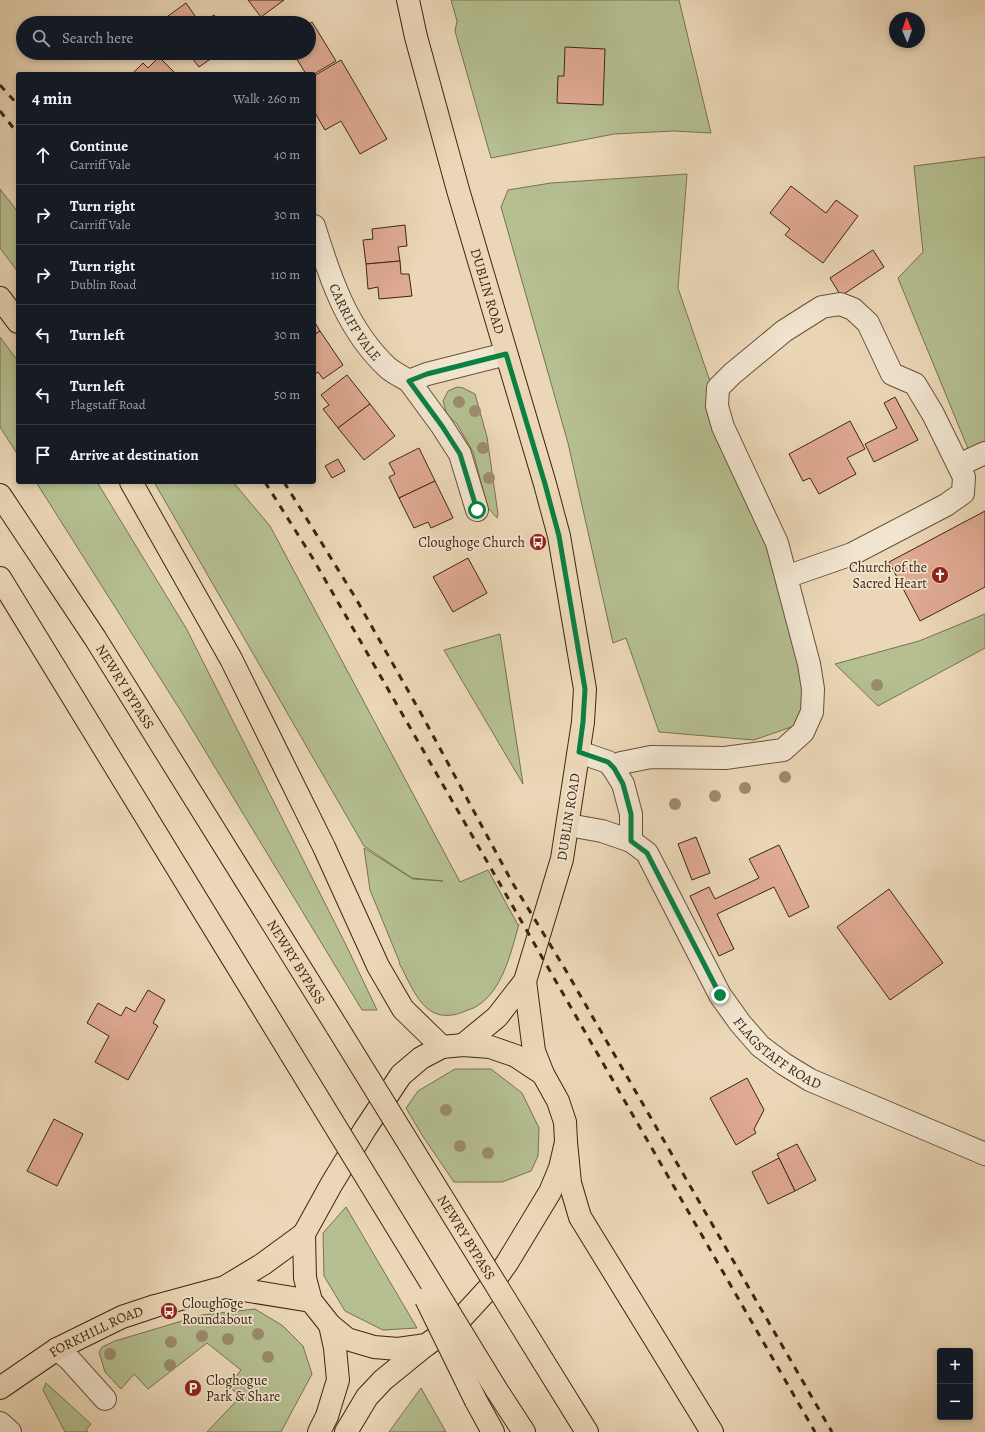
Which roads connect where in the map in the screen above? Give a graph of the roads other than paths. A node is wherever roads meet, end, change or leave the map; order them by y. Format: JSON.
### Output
{"nodes":[{"id":1,"x":408,"y":0,"type":"edge"},
{"id":2,"x":316,"y":232,"type":"edge"},
{"id":3,"x":0,"y":298,"type":"edge"},
{"id":4,"x":16,"y":319,"type":"edge"},
{"id":5,"x":506,"y":354,"type":"junction"},
{"id":6,"x":409,"y":381,"type":"junction"},
{"id":7,"x":985,"y":454,"type":"edge"},
{"id":8,"x":959,"y":465,"type":"junction"},
{"id":9,"x":133,"y":484,"type":"edge"},
{"id":10,"x":0,"y":495,"type":"edge"},
{"id":11,"x":477,"y":510,"type":"dead end"},
{"id":12,"x":786,"y":577,"type":"junction"},
{"id":13,"x":0,"y":578,"type":"edge"},
{"id":14,"x":579,"y":752,"type":"junction"},
{"id":15,"x":614,"y":768,"type":"junction"},
{"id":16,"x":568,"y":825,"type":"junction"},
{"id":17,"x":631,"y":841,"type":"junction"},
{"id":18,"x":525,"y":981,"type":"junction"},
{"id":19,"x":453,"y":1046,"type":"junction"},
{"id":20,"x":543,"y":1074,"type":"junction"},
{"id":21,"x":566,"y":1142,"type":"junction"},
{"id":22,"x":985,"y":1154,"type":"edge"},
{"id":23,"x":370,"y":1183,"type":"junction"},
{"id":24,"x":304,"y":1234,"type":"junction"},
{"id":25,"x":225,"y":1287,"type":"junction"},
{"id":26,"x":312,"y":1301,"type":"junction"},
{"id":27,"x":330,"y":1325,"type":"junction"},
{"id":28,"x":426,"y":1345,"type":"junction"},
{"id":29,"x":57,"y":1349,"type":"junction"},
{"id":30,"x":0,"y":1388,"type":"edge"},
{"id":31,"x":105,"y":1399,"type":"dead end"},
{"id":32,"x":0,"y":1423,"type":"edge"},
{"id":33,"x":10,"y":1432,"type":"edge"},
{"id":34,"x":319,"y":1432,"type":"edge"},
{"id":35,"x":346,"y":1432,"type":"edge"},
{"id":36,"x":493,"y":1432,"type":"edge"},
{"id":37,"x":524,"y":1432,"type":"edge"},
{"id":38,"x":587,"y":1432,"type":"edge"},
{"id":39,"x":712,"y":1432,"type":"edge"}],
"edges":[{"from":1,"to":5,"type":"main road","name":"DUBLIN ROAD"},
{"from":2,"to":6,"type":"street","name":"CARRIFF VALE"},
{"from":3,"to":4,"type":"main road"},
{"from":5,"to":6,"type":"street"},
{"from":5,"to":14,"type":"main road","name":"DUBLIN ROAD"},
{"from":6,"to":11,"type":"street","name":"CARRIFF VALE"},
{"from":7,"to":8,"type":"street"},
{"from":8,"to":12,"type":"street"},
{"from":8,"to":12,"type":"street"},
{"from":9,"to":19,"type":"main road"},
{"from":10,"to":38,"type":"main road","name":"NEWRY BYPASS","bridge":true},
{"from":12,"to":15,"type":"street"},
{"from":13,"to":23,"type":"main road","bridge":true},
{"from":14,"to":15,"type":"street"},
{"from":14,"to":16,"type":"main road","name":"DUBLIN ROAD"},
{"from":15,"to":17,"type":"street"},
{"from":16,"to":17,"type":"street","name":"FLAGSTAFF ROAD"},
{"from":16,"to":18,"type":"main road","name":"DUBLIN ROAD"},
{"from":17,"to":22,"type":"street","name":"FLAGSTAFF ROAD"},
{"from":18,"to":19,"type":"main road"},
{"from":18,"to":20,"type":"main road"},
{"from":19,"to":20,"type":"main road"},
{"from":19,"to":24,"type":"main road"},
{"from":20,"to":21,"type":"main road"},
{"from":21,"to":28,"type":"main road"},
{"from":21,"to":39,"type":"main road"},
{"from":23,"to":36,"type":"main road","bridge":true},
{"from":23,"to":37,"type":"main road","bridge":true},
{"from":24,"to":25,"type":"main road"},
{"from":24,"to":26,"type":"main road"},
{"from":25,"to":26,"type":"main road"},
{"from":25,"to":29,"type":"main road","name":"FORKHILL ROAD"},
{"from":26,"to":27,"type":"main road"},
{"from":27,"to":28,"type":"main road"},
{"from":27,"to":34,"type":"main road"},
{"from":28,"to":35,"type":"main road"},
{"from":29,"to":30,"type":"main road","name":"FORKHILL ROAD"},
{"from":29,"to":31,"type":"street"},
{"from":32,"to":33,"type":"street"}]}
